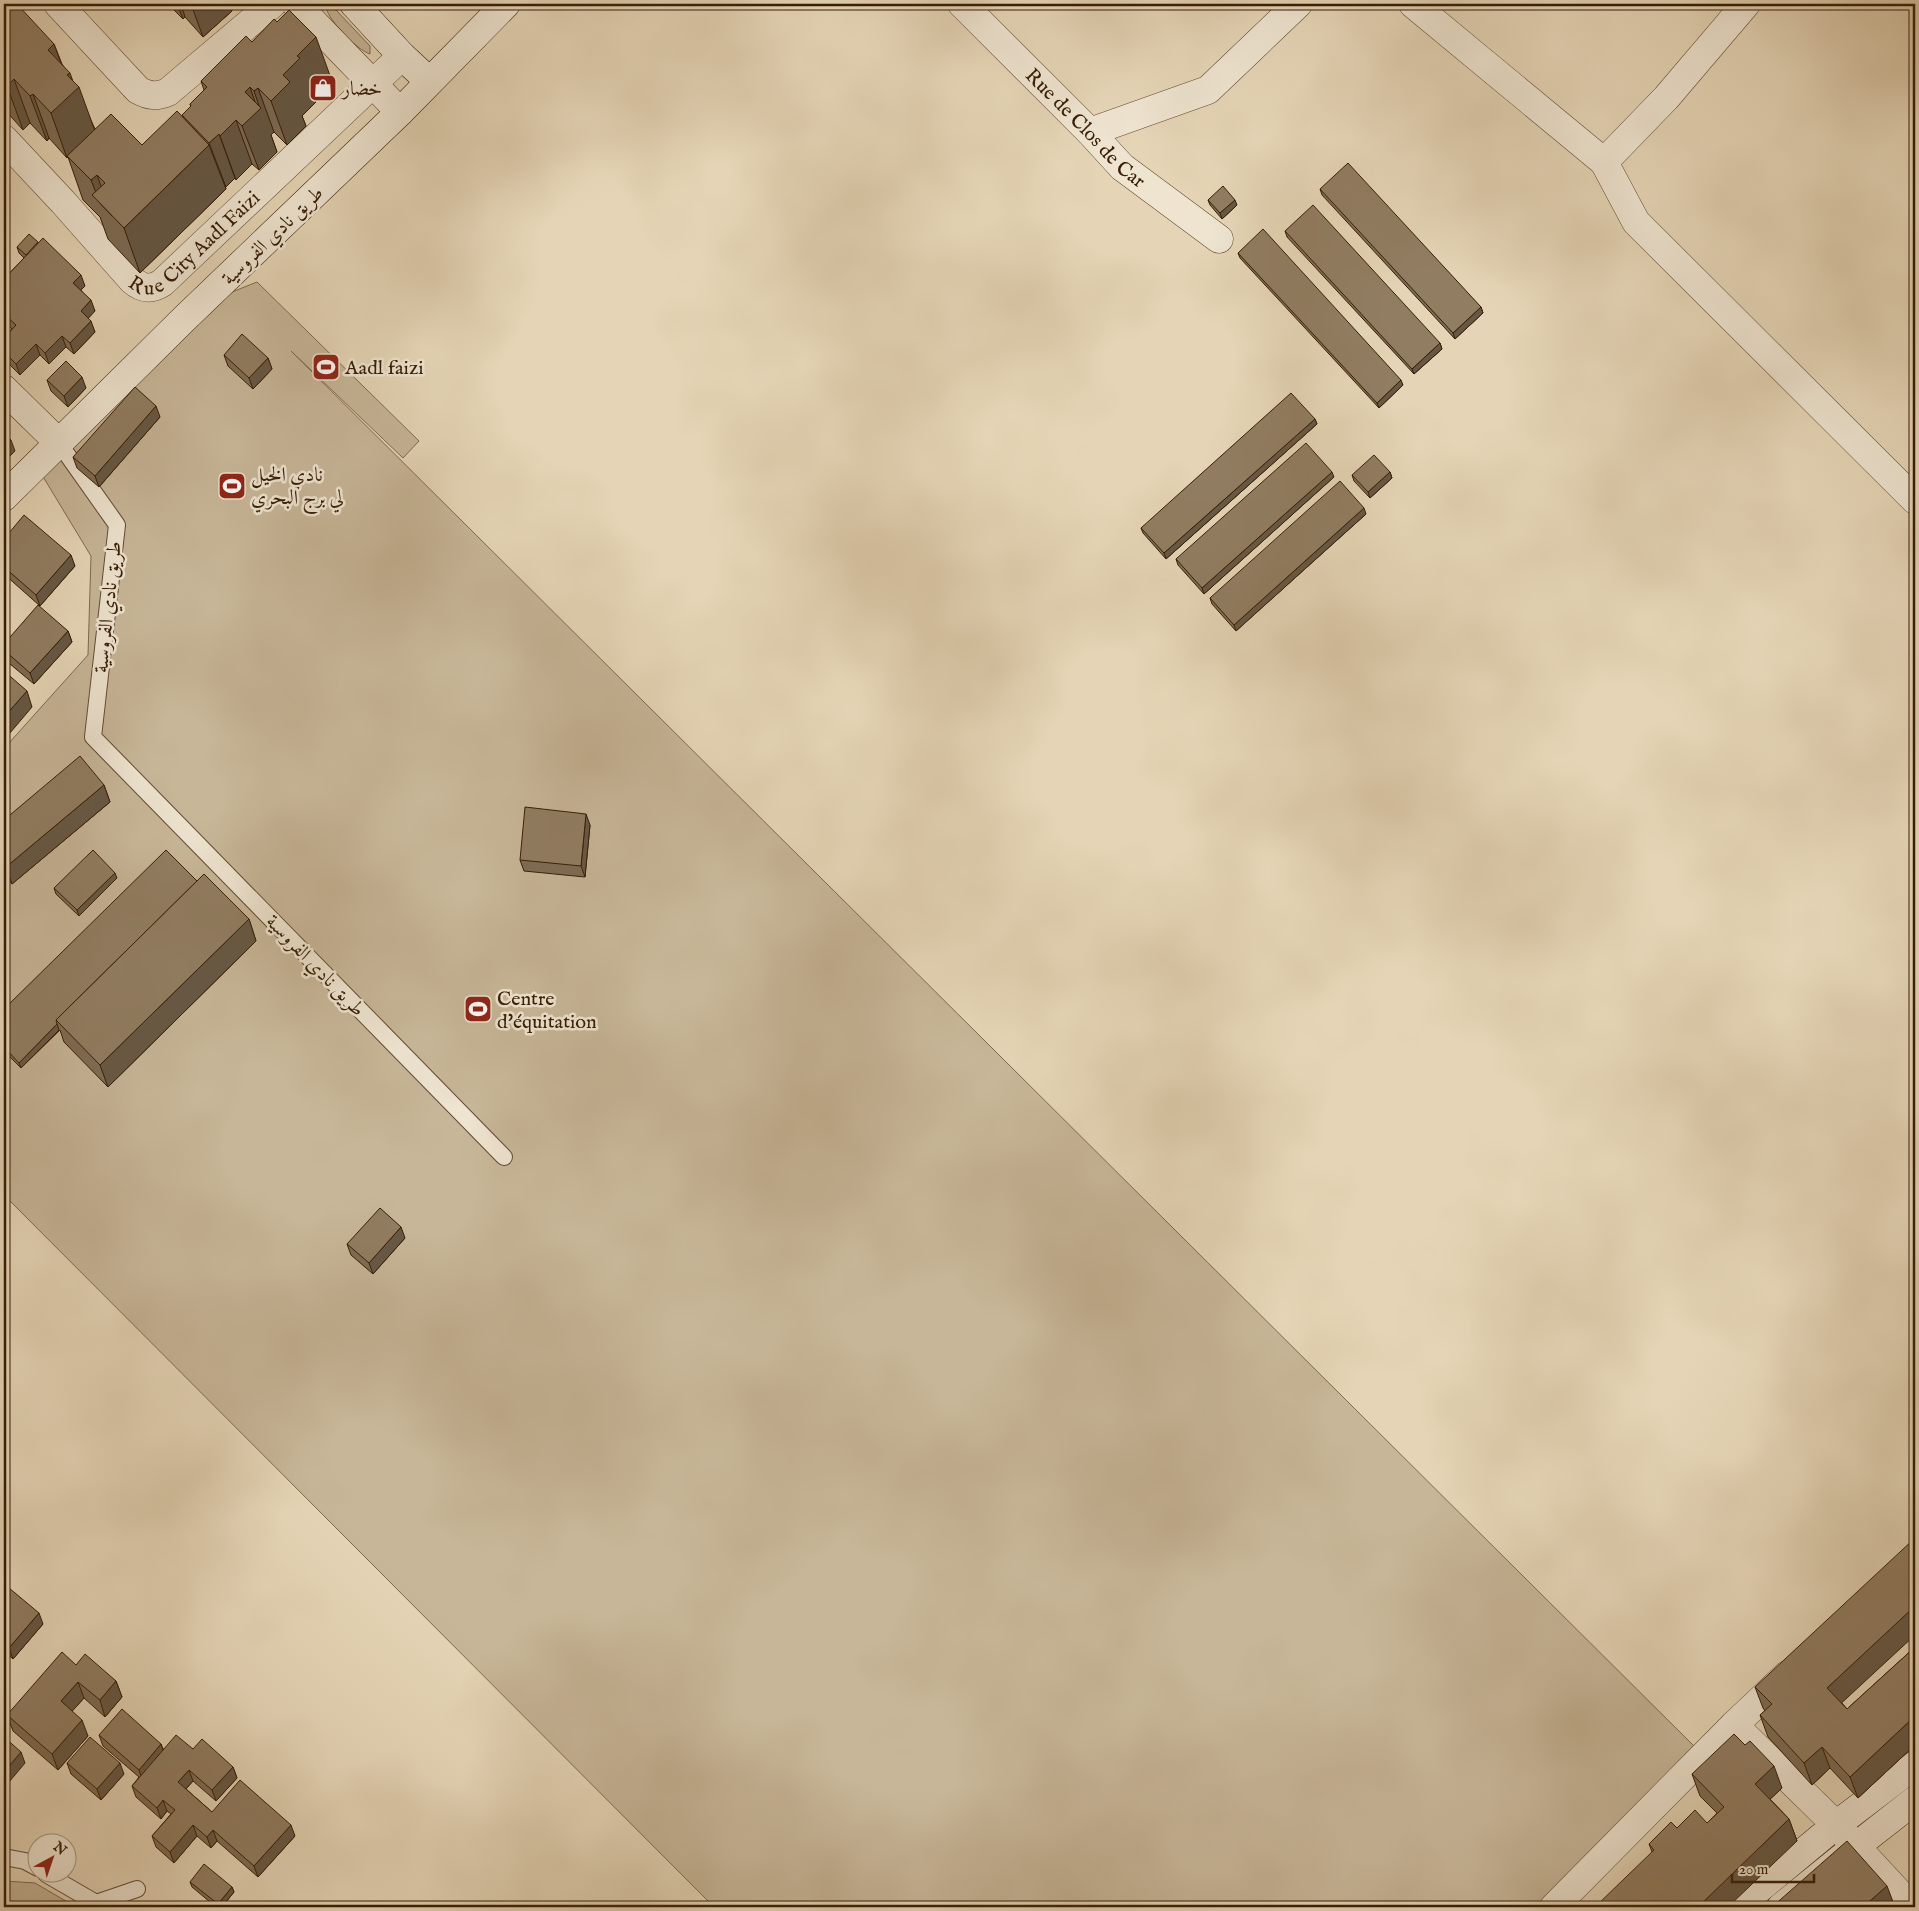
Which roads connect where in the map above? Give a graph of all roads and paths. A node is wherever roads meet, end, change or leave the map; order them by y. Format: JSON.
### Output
{"nodes":[{"id":1,"x":58,"y":4,"type":"edge"},
{"id":2,"x":272,"y":4,"type":"edge"},
{"id":3,"x":296,"y":4,"type":"edge"},
{"id":4,"x":354,"y":4,"type":"edge"},
{"id":5,"x":506,"y":4,"type":"edge"},
{"id":6,"x":962,"y":4,"type":"edge"},
{"id":7,"x":1298,"y":4,"type":"edge"},
{"id":8,"x":1413,"y":4,"type":"edge"},
{"id":9,"x":1746,"y":4,"type":"edge"},
{"id":10,"x":402,"y":56,"type":"junction"},
{"id":11,"x":429,"y":81,"type":"junction"},
{"id":12,"x":372,"y":84,"type":"junction"},
{"id":13,"x":400,"y":112,"type":"junction"},
{"id":14,"x":1090,"y":132,"type":"junction"},
{"id":15,"x":4,"y":139,"type":"edge"},
{"id":16,"x":1604,"y":162,"type":"junction"},
{"id":17,"x":1219,"y":239,"type":"dead end"},
{"id":18,"x":4,"y":389,"type":"edge"},
{"id":19,"x":59,"y":443,"type":"junction"},
{"id":20,"x":4,"y":497,"type":"edge"},
{"id":21,"x":1915,"y":500,"type":"edge"},
{"id":22,"x":504,"y":1157,"type":"dead end"},
{"id":23,"x":1807,"y":1656,"type":"edge"},
{"id":24,"x":1734,"y":1725,"type":"junction"},
{"id":25,"x":1915,"y":1764,"type":"edge"},
{"id":26,"x":1915,"y":1800,"type":"edge"},
{"id":27,"x":1836,"y":1825,"type":"junction"},
{"id":28,"x":1855,"y":1847,"type":"junction"},
{"id":29,"x":4,"y":1857,"type":"edge"},
{"id":30,"x":28,"y":1863,"type":"edge"},
{"id":31,"x":63,"y":1884,"type":"edge"},
{"id":32,"x":138,"y":1889,"type":"dead end"},
{"id":33,"x":1554,"y":1907,"type":"edge"},
{"id":34,"x":1737,"y":1907,"type":"edge"},
{"id":35,"x":1781,"y":1907,"type":"edge"},
{"id":36,"x":1912,"y":1907,"type":"edge"}],
"edges":[{"from":1,"to":2,"type":"street"},
{"from":3,"to":12,"type":"street"},
{"from":4,"to":10,"type":"street"},
{"from":5,"to":11,"type":"street","name":"طريق نادي الفروسية"},
{"from":6,"to":14,"type":"street","name":"Rue de Clos de Car"},
{"from":7,"to":14,"type":"street"},
{"from":8,"to":16,"type":"street"},
{"from":9,"to":16,"type":"street"},
{"from":10,"to":11,"type":"street"},
{"from":10,"to":12,"type":"street","name":"Rue City Aadl Faizi"},
{"from":11,"to":13,"type":"street","name":"طريق نادي الفروسية"},
{"from":12,"to":13,"type":"street"},
{"from":12,"to":15,"type":"street","name":"Rue City Aadl Faizi"},
{"from":13,"to":19,"type":"street","name":"طريق نادي الفروسية"},
{"from":14,"to":17,"type":"street","name":"Rue de Clos de Car"},
{"from":16,"to":21,"type":"street"},
{"from":18,"to":19,"type":"street"},
{"from":19,"to":20,"type":"street"},
{"from":19,"to":22,"type":"lane","name":"طريق نادي الفروسية"},
{"from":23,"to":24,"type":"street"},
{"from":24,"to":27,"type":"street"},
{"from":24,"to":33,"type":"street"},
{"from":25,"to":27,"type":"street"},
{"from":26,"to":28,"type":"street"},
{"from":27,"to":28,"type":"street"},
{"from":27,"to":34,"type":"street"},
{"from":28,"to":35,"type":"street"},
{"from":28,"to":36,"type":"street"},
{"from":29,"to":30,"type":"lane"},
{"from":31,"to":32,"type":"lane"}]}
